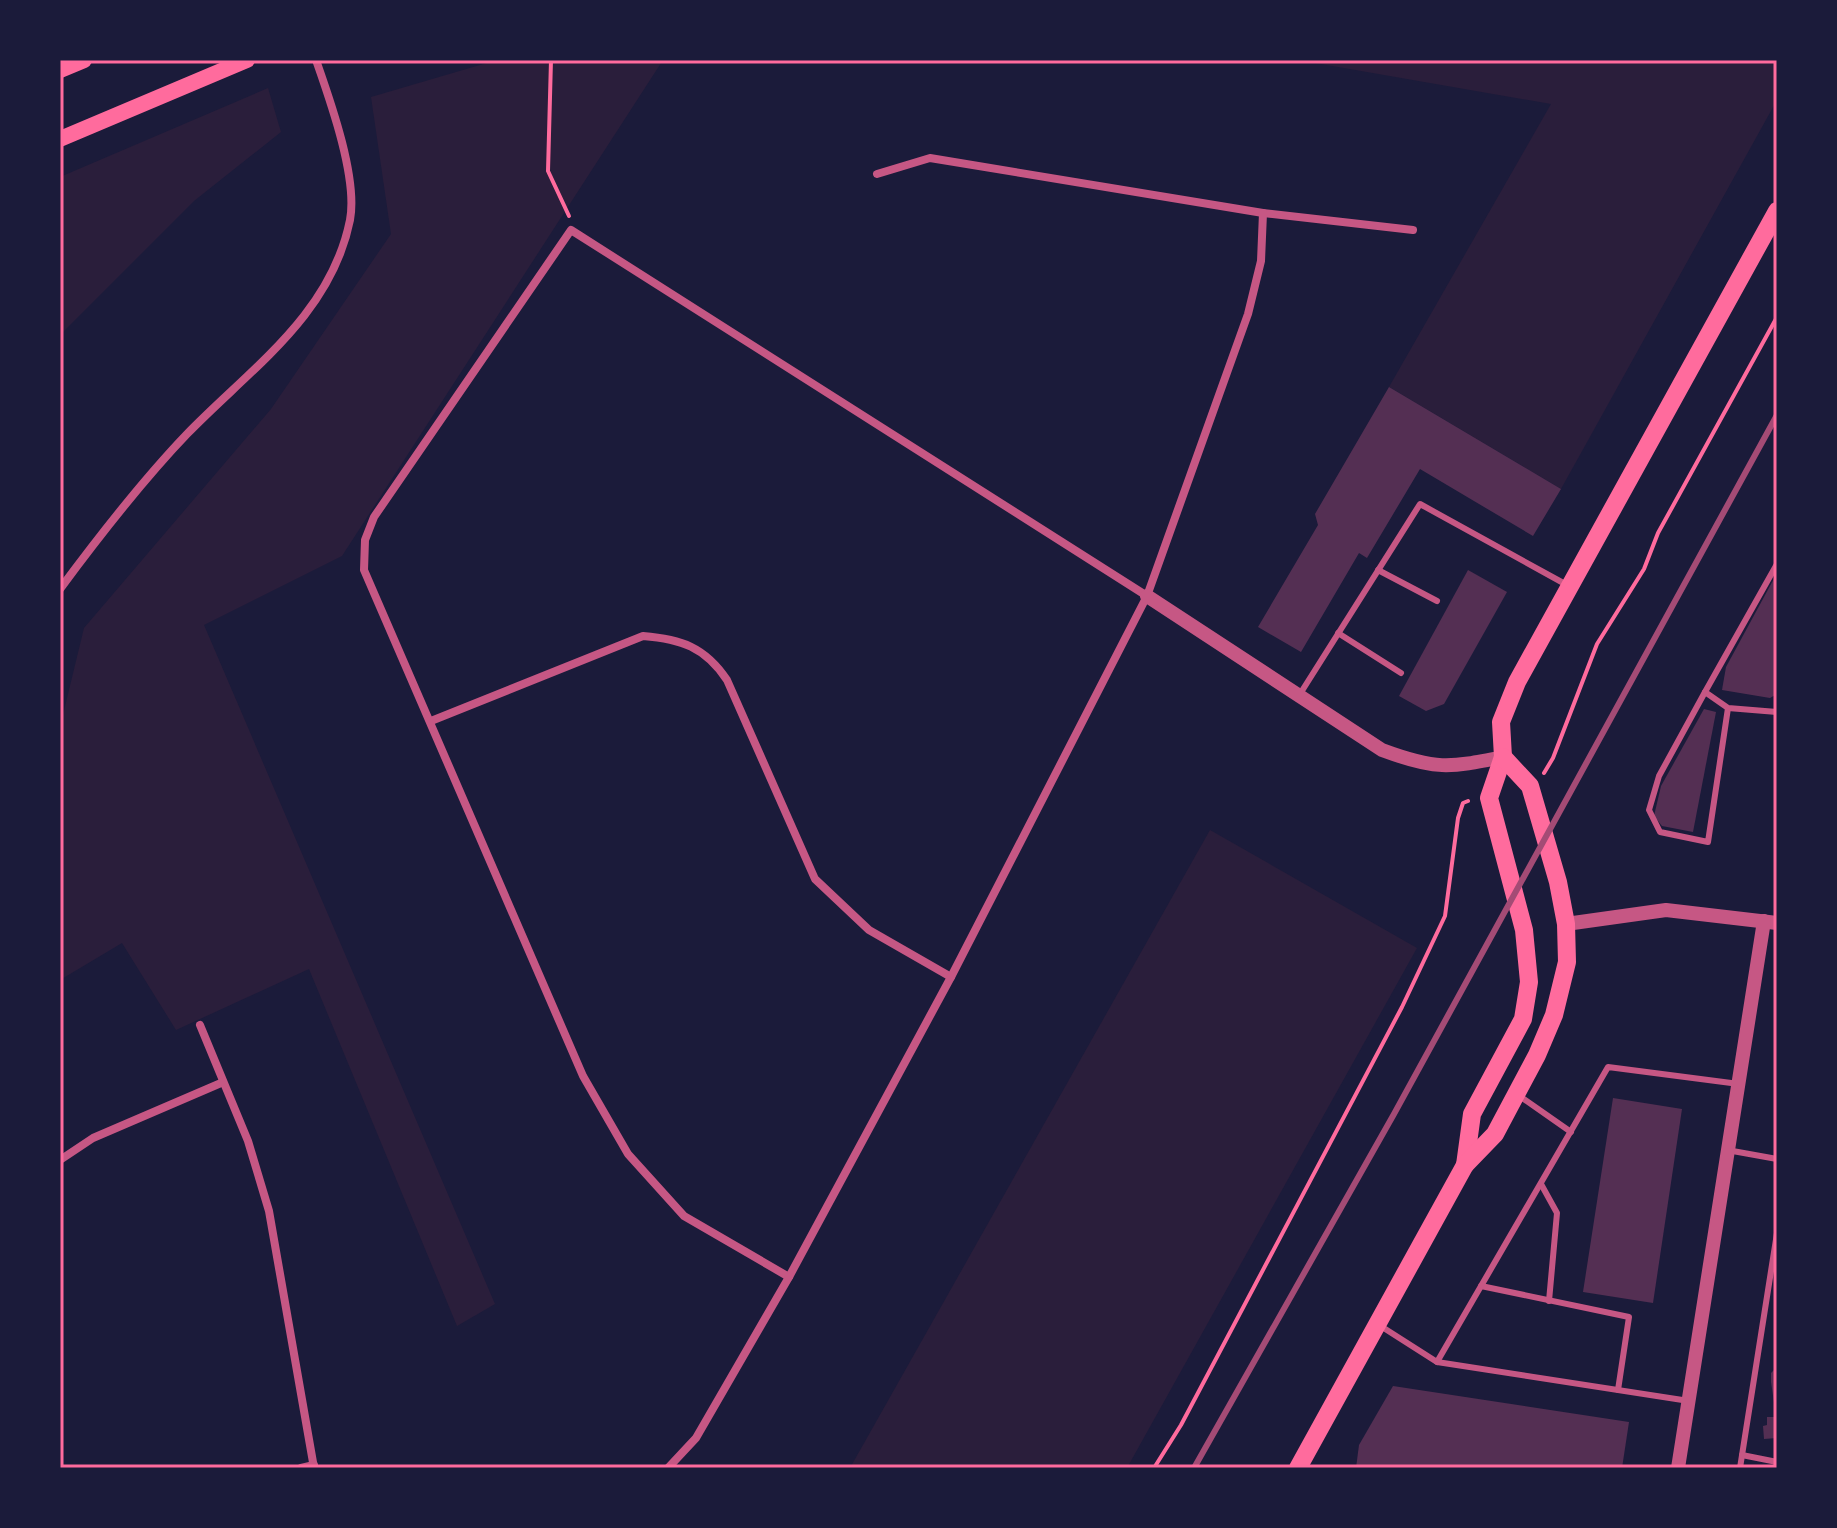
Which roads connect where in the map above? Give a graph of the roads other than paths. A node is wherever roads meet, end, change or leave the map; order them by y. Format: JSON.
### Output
{"nodes":[{"id":1,"x":84,"y":60,"type":"edge"},
{"id":2,"x":247,"y":60,"type":"edge"},
{"id":3,"x":316,"y":60,"type":"edge"},
{"id":4,"x":60,"y":70,"type":"edge"},
{"id":5,"x":60,"y":139,"type":"edge"},
{"id":6,"x":877,"y":174,"type":"dead end"},
{"id":7,"x":1777,"y":211,"type":"edge"},
{"id":8,"x":1263,"y":213,"type":"junction"},
{"id":9,"x":1413,"y":230,"type":"dead end"},
{"id":10,"x":1777,"y":564,"type":"edge"},
{"id":11,"x":1378,"y":570,"type":"junction"},
{"id":12,"x":1570,"y":587,"type":"junction"},
{"id":13,"x":60,"y":589,"type":"edge"},
{"id":14,"x":1147,"y":596,"type":"junction"},
{"id":15,"x":1437,"y":601,"type":"dead end"},
{"id":16,"x":1338,"y":633,"type":"junction"},
{"id":17,"x":1401,"y":673,"type":"dead end"},
{"id":18,"x":1705,"y":692,"type":"junction"},
{"id":19,"x":1299,"y":695,"type":"junction"},
{"id":20,"x":1728,"y":708,"type":"junction"},
{"id":21,"x":1777,"y":712,"type":"edge"},
{"id":22,"x":431,"y":721,"type":"junction"},
{"id":23,"x":1503,"y":757,"type":"junction"},
{"id":24,"x":1771,"y":922,"type":"edge"},
{"id":25,"x":1566,"y":924,"type":"junction"},
{"id":26,"x":951,"y":977,"type":"junction"},
{"id":27,"x":200,"y":1025,"type":"dead end"},
{"id":28,"x":221,"y":1083,"type":"junction"},
{"id":29,"x":1739,"y":1084,"type":"junction"},
{"id":30,"x":1517,"y":1094,"type":"junction"},
{"id":31,"x":1571,"y":1132,"type":"junction"},
{"id":32,"x":1727,"y":1150,"type":"junction"},
{"id":33,"x":1777,"y":1159,"type":"edge"},
{"id":34,"x":60,"y":1160,"type":"edge"},
{"id":35,"x":1465,"y":1165,"type":"junction"},
{"id":36,"x":1541,"y":1184,"type":"junction"},
{"id":37,"x":1777,"y":1233,"type":"edge"},
{"id":38,"x":789,"y":1277,"type":"junction"},
{"id":39,"x":1481,"y":1286,"type":"junction"},
{"id":40,"x":1549,"y":1301,"type":"junction"},
{"id":41,"x":1377,"y":1324,"type":"junction"},
{"id":42,"x":1437,"y":1362,"type":"junction"},
{"id":43,"x":1618,"y":1390,"type":"junction"},
{"id":44,"x":1689,"y":1401,"type":"junction"},
{"id":45,"x":1742,"y":1455,"type":"junction"},
{"id":46,"x":1777,"y":1462,"type":"edge"},
{"id":47,"x":314,"y":1466,"type":"edge"},
{"id":48,"x":301,"y":1468,"type":"edge"},
{"id":49,"x":668,"y":1468,"type":"edge"},
{"id":50,"x":1298,"y":1468,"type":"edge"},
{"id":51,"x":1678,"y":1468,"type":"edge"},
{"id":52,"x":1740,"y":1468,"type":"edge"}],
"edges":[{"from":1,"to":4,"type":"main road"},
{"from":2,"to":5,"type":"main road"},
{"from":3,"to":13,"type":"street"},
{"from":6,"to":8,"type":"street"},
{"from":7,"to":12,"type":"main road"},
{"from":8,"to":9,"type":"street"},
{"from":8,"to":14,"type":"street"},
{"from":10,"to":18,"type":"lane"},
{"from":11,"to":12,"type":"lane"},
{"from":11,"to":15,"type":"lane"},
{"from":11,"to":16,"type":"lane"},
{"from":12,"to":23,"type":"main road"},
{"from":14,"to":19,"type":"street"},
{"from":14,"to":22,"type":"street"},
{"from":14,"to":26,"type":"street"},
{"from":16,"to":17,"type":"lane"},
{"from":16,"to":19,"type":"lane"},
{"from":18,"to":20,"type":"lane"},
{"from":18,"to":20,"type":"lane"},
{"from":19,"to":23,"type":"street"},
{"from":20,"to":21,"type":"lane"},
{"from":22,"to":26,"type":"street"},
{"from":22,"to":38,"type":"street"},
{"from":23,"to":25,"type":"main road"},
{"from":23,"to":35,"type":"main road"},
{"from":24,"to":25,"type":"street"},
{"from":24,"to":29,"type":"street"},
{"from":25,"to":30,"type":"main road"},
{"from":26,"to":38,"type":"street"},
{"from":27,"to":28,"type":"street"},
{"from":28,"to":34,"type":"street"},
{"from":28,"to":47,"type":"street"},
{"from":29,"to":31,"type":"lane"},
{"from":29,"to":32,"type":"street"},
{"from":30,"to":31,"type":"lane"},
{"from":30,"to":35,"type":"main road"},
{"from":31,"to":36,"type":"lane"},
{"from":32,"to":33,"type":"lane"},
{"from":32,"to":44,"type":"street"},
{"from":35,"to":41,"type":"main road"},
{"from":36,"to":39,"type":"lane"},
{"from":36,"to":40,"type":"lane"},
{"from":37,"to":45,"type":"lane"},
{"from":38,"to":49,"type":"street"},
{"from":39,"to":40,"type":"lane"},
{"from":39,"to":42,"type":"lane"},
{"from":40,"to":43,"type":"lane"},
{"from":41,"to":42,"type":"lane"},
{"from":41,"to":50,"type":"main road"},
{"from":42,"to":43,"type":"lane"},
{"from":43,"to":44,"type":"lane"},
{"from":44,"to":51,"type":"street"},
{"from":45,"to":46,"type":"lane"},
{"from":45,"to":52,"type":"lane"},
{"from":47,"to":48,"type":"street"}]}
